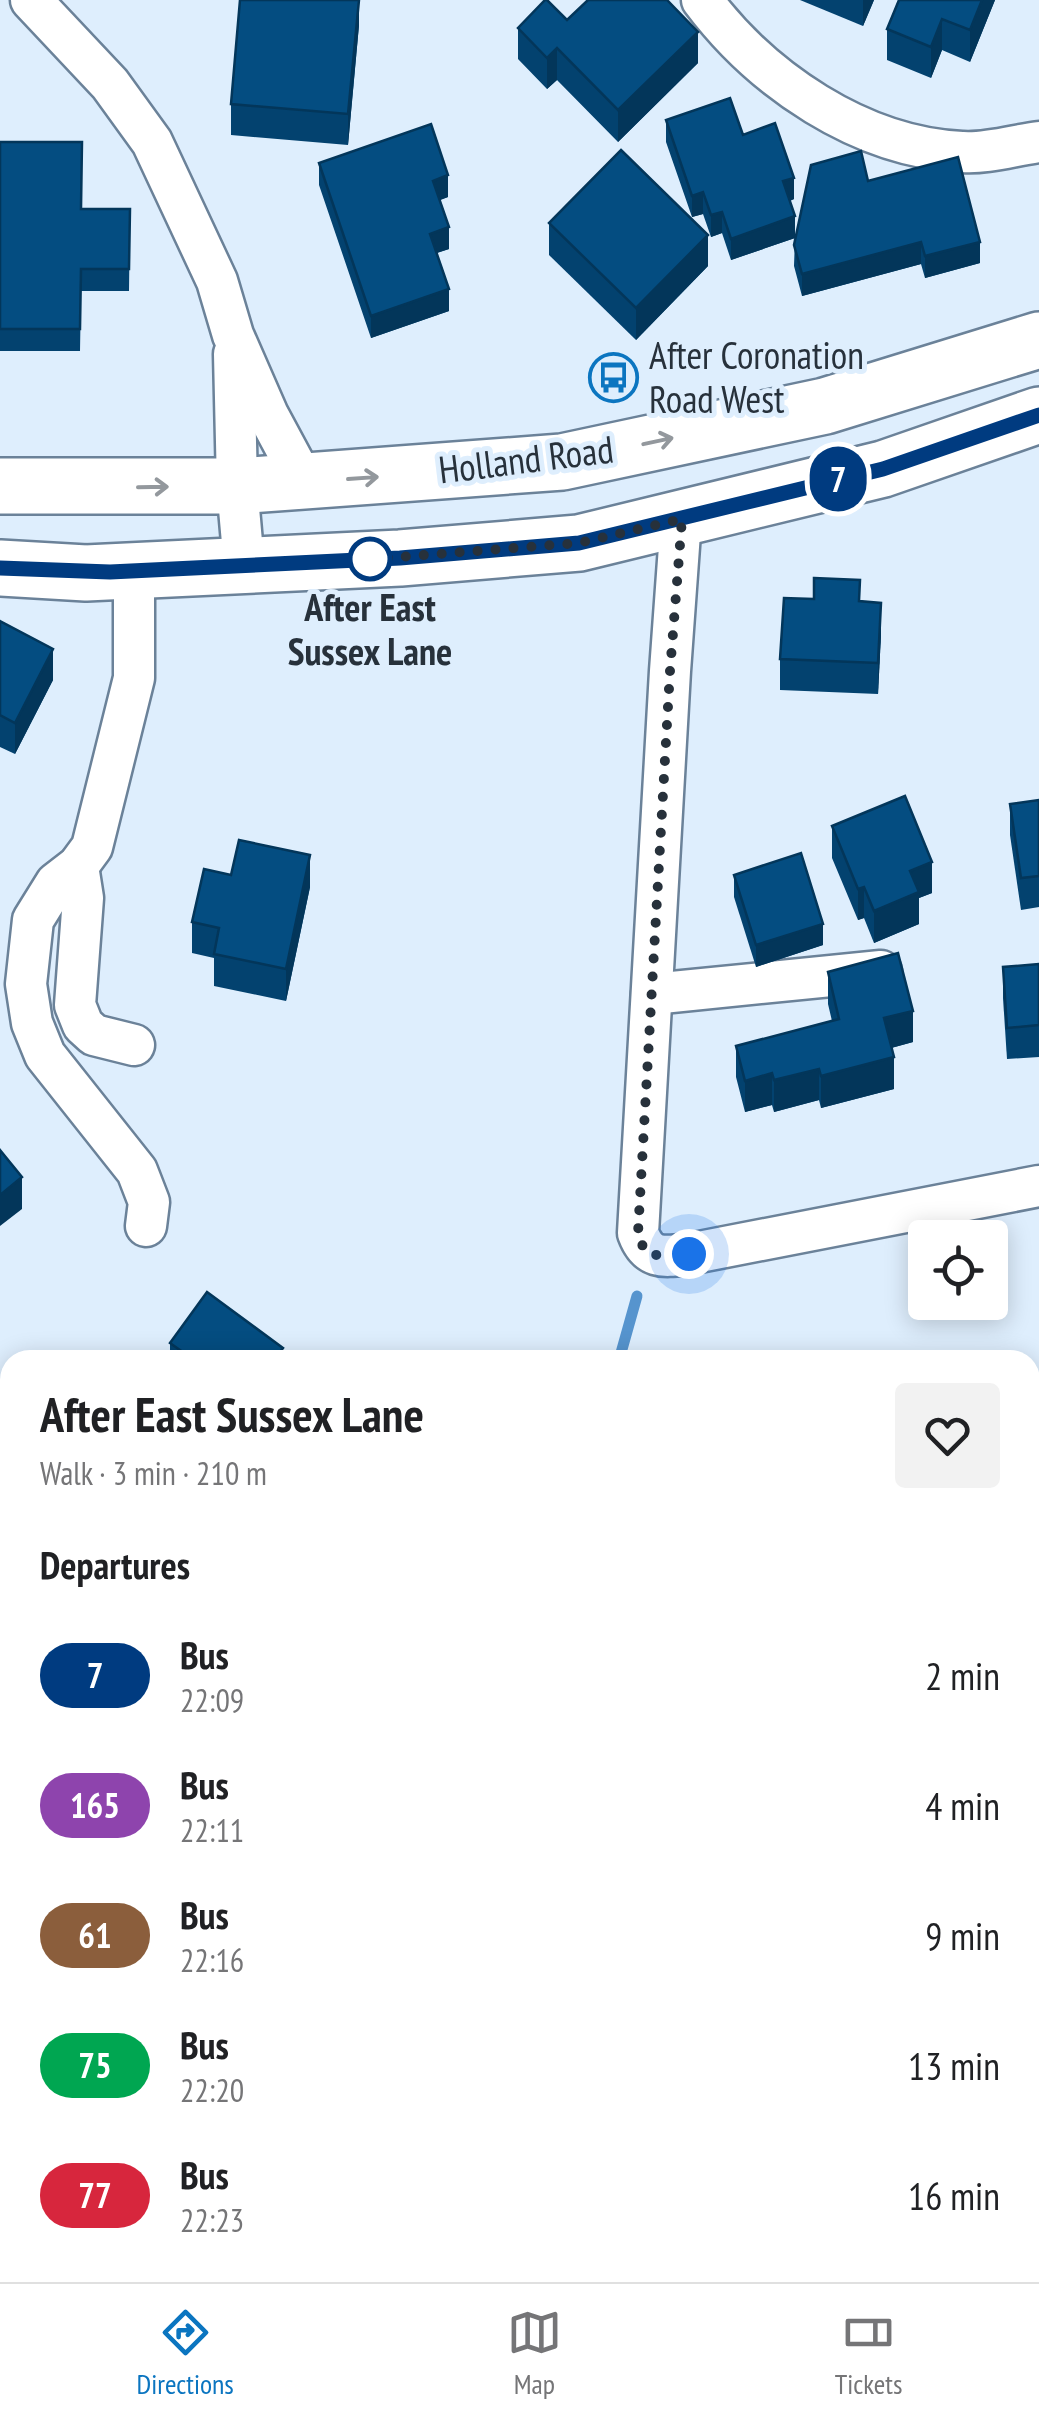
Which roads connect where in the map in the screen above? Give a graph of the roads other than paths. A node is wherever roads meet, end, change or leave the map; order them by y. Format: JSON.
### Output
{"nodes":[{"id":1,"x":30,"y":0,"type":"edge"},
{"id":2,"x":702,"y":0,"type":"edge"},
{"id":3,"x":1039,"y":142,"type":"edge"},
{"id":4,"x":233,"y":335,"type":"junction"},
{"id":5,"x":1039,"y":340,"type":"edge"},
{"id":6,"x":1039,"y":415,"type":"edge"},
{"id":7,"x":304,"y":482,"type":"junction"},
{"id":8,"x":0,"y":486,"type":"edge"},
{"id":9,"x":236,"y":486,"type":"junction"},
{"id":10,"x":682,"y":519,"type":"junction"},
{"id":11,"x":244,"y":565,"type":"junction"},
{"id":12,"x":0,"y":568,"type":"edge"},
{"id":13,"x":134,"y":570,"type":"junction"},
{"id":14,"x":78,"y":866,"type":"junction"},
{"id":15,"x":899,"y":969,"type":"edge"},
{"id":16,"x":652,"y":994,"type":"junction"},
{"id":17,"x":134,"y":1045,"type":"dead end"},
{"id":18,"x":1039,"y":1186,"type":"edge"},
{"id":19,"x":146,"y":1226,"type":"dead end"}],
"edges":[{"from":1,"to":4,"type":"street"},
{"from":2,"to":3,"type":"street"},
{"from":4,"to":7,"type":"street"},
{"from":4,"to":9,"type":"street"},
{"from":7,"to":5,"type":"main road","name":"Holland Road","one_way":true},
{"from":6,"to":10,"type":"main road"},
{"from":7,"to":9,"type":"main road","name":"Holland Road"},
{"from":8,"to":9,"type":"main road","name":"Holland Road","one_way":true},
{"from":9,"to":11,"type":"street"},
{"from":10,"to":11,"type":"main road"},
{"from":10,"to":16,"type":"street"},
{"from":11,"to":13,"type":"main road"},
{"from":12,"to":13,"type":"main road"},
{"from":13,"to":14,"type":"street"},
{"from":14,"to":17,"type":"street"},
{"from":14,"to":19,"type":"street"},
{"from":15,"to":16,"type":"street"},
{"from":16,"to":18,"type":"street"}]}
